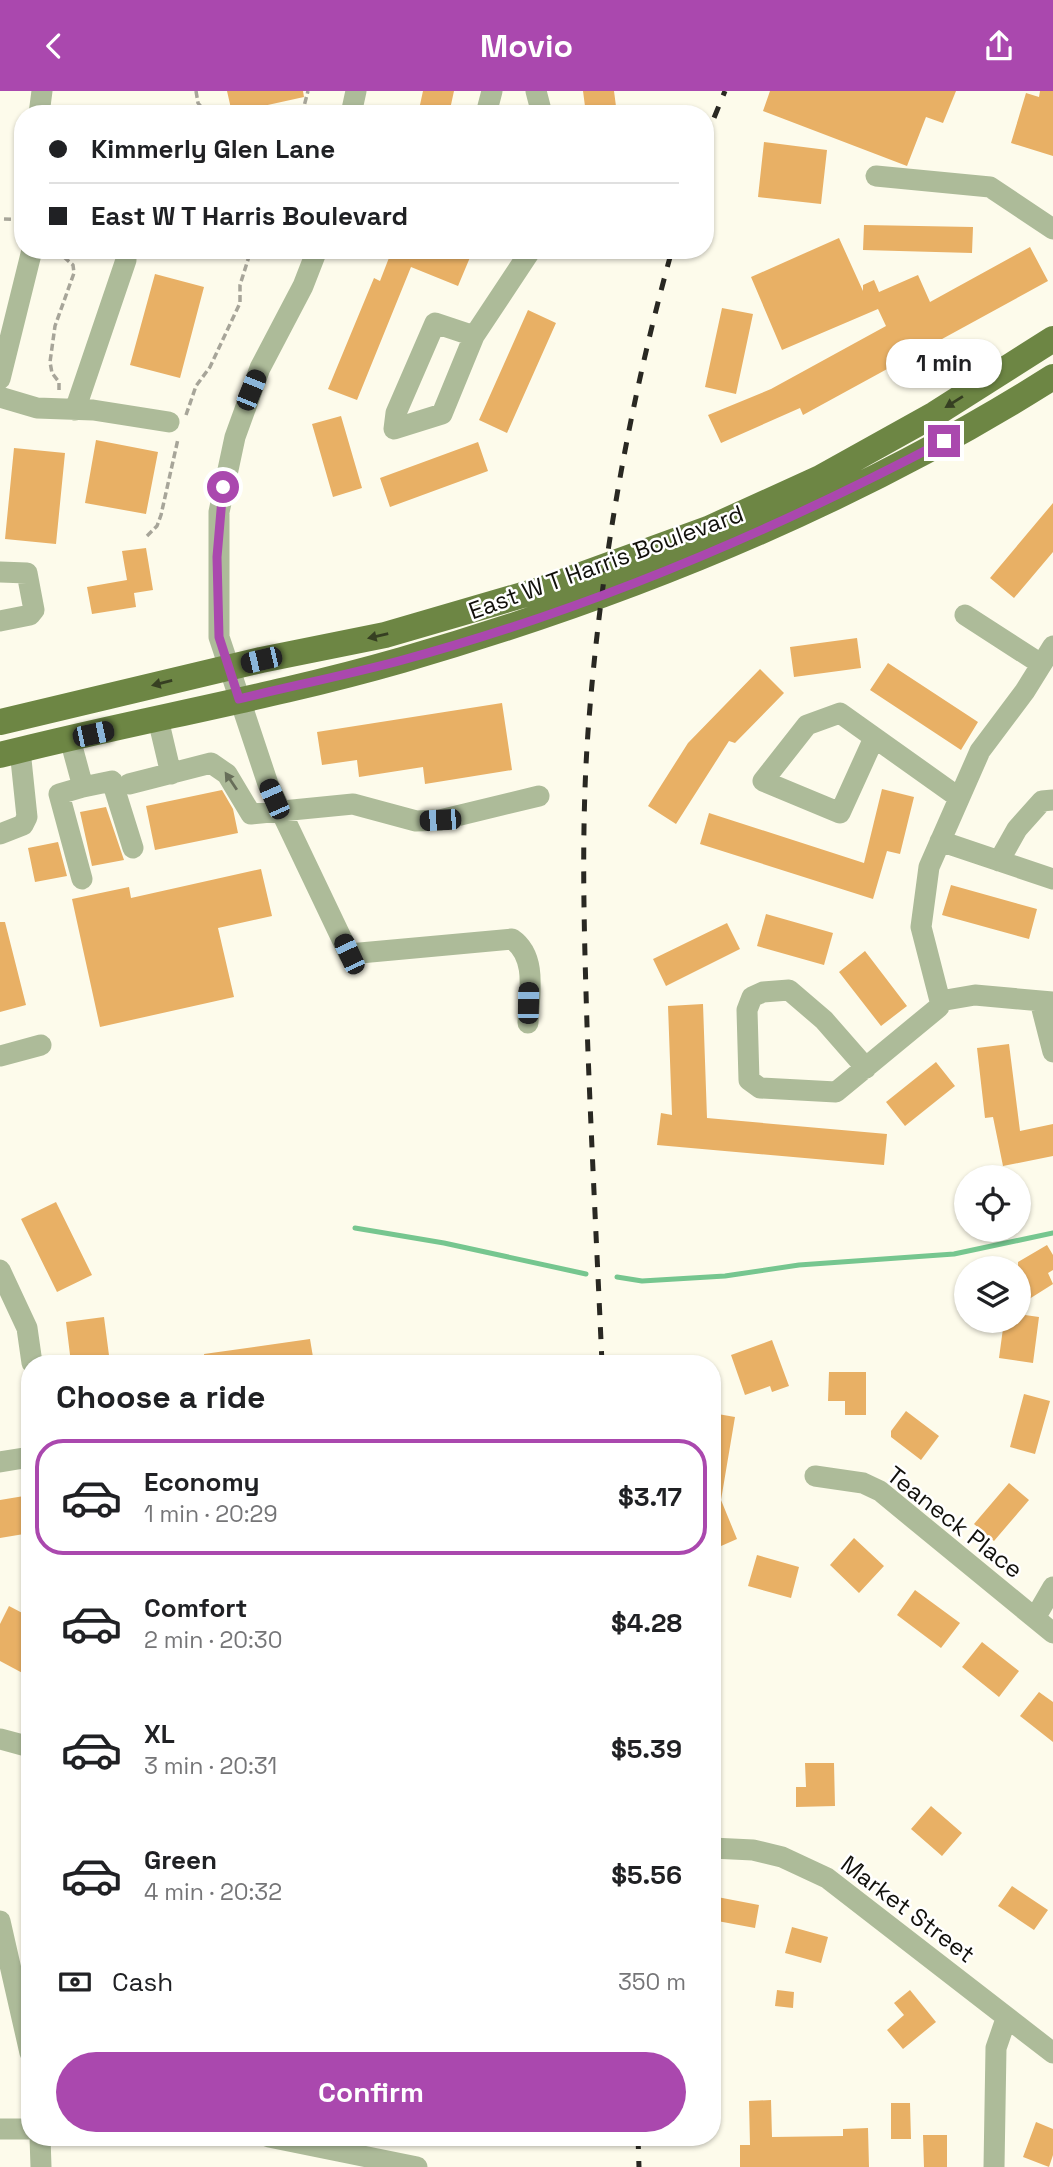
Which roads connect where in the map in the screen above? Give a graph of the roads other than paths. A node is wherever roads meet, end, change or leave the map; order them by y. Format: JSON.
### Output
{"nodes":[{"id":1,"x":876,"y":176,"type":"dead end"},
{"id":2,"x":1053,"y":229,"type":"edge"},
{"id":3,"x":30,"y":259,"type":"edge"},
{"id":4,"x":126,"y":259,"type":"edge"},
{"id":5,"x":313,"y":259,"type":"edge"},
{"id":6,"x":525,"y":259,"type":"edge"},
{"id":7,"x":474,"y":336,"type":"junction"},
{"id":8,"x":1053,"y":339,"type":"edge"},
{"id":9,"x":1053,"y":377,"type":"edge"},
{"id":10,"x":0,"y":379,"type":"edge"},
{"id":11,"x":0,"y":397,"type":"edge"},
{"id":12,"x":67,"y":405,"type":"junction"},
{"id":13,"x":177,"y":428,"type":"road end"},
{"id":14,"x":0,"y":572,"type":"edge"},
{"id":15,"x":965,"y":615,"type":"dead end"},
{"id":16,"x":0,"y":621,"type":"edge"},
{"id":17,"x":1053,"y":646,"type":"edge"},
{"id":18,"x":1041,"y":664,"type":"junction"},
{"id":19,"x":228,"y":667,"type":"junction"},
{"id":20,"x":239,"y":699,"type":"junction"},
{"id":21,"x":158,"y":719,"type":"junction"},
{"id":22,"x":0,"y":722,"type":"edge"},
{"id":23,"x":874,"y":738,"type":"junction"},
{"id":24,"x":70,"y":739,"type":"junction"},
{"id":25,"x":10,"y":752,"type":"edge"},
{"id":26,"x":171,"y":774,"type":"junction"},
{"id":27,"x":129,"y":784,"type":"dead end"},
{"id":28,"x":83,"y":787,"type":"junction"},
{"id":29,"x":539,"y":796,"type":"dead end"},
{"id":30,"x":958,"y":797,"type":"junction"},
{"id":31,"x":1053,"y":800,"type":"edge"},
{"id":32,"x":280,"y":813,"type":"junction"},
{"id":33,"x":0,"y":834,"type":"edge"},
{"id":34,"x":940,"y":841,"type":"junction"},
{"id":35,"x":133,"y":848,"type":"dead end"},
{"id":36,"x":999,"y":861,"type":"junction"},
{"id":37,"x":82,"y":879,"type":"dead end"},
{"id":38,"x":1053,"y":879,"type":"edge"},
{"id":39,"x":940,"y":1001,"type":"junction"},
{"id":40,"x":1047,"y":1002,"type":"edge"},
{"id":41,"x":528,"y":1023,"type":"dead end"},
{"id":42,"x":41,"y":1045,"type":"dead end"},
{"id":43,"x":1053,"y":1052,"type":"edge"},
{"id":44,"x":0,"y":1056,"type":"edge"},
{"id":45,"x":866,"y":1067,"type":"junction"},
{"id":46,"x":0,"y":1270,"type":"edge"},
{"id":47,"x":31,"y":1355,"type":"edge"},
{"id":48,"x":21,"y":1458,"type":"edge"},
{"id":49,"x":0,"y":1462,"type":"edge"},
{"id":50,"x":815,"y":1476,"type":"dead end"},
{"id":51,"x":1053,"y":1587,"type":"edge"},
{"id":52,"x":1035,"y":1618,"type":"junction"},
{"id":53,"x":1053,"y":1633,"type":"edge"},
{"id":54,"x":0,"y":1739,"type":"edge"},
{"id":55,"x":21,"y":1745,"type":"edge"},
{"id":56,"x":721,"y":1848,"type":"edge"},
{"id":57,"x":0,"y":1921,"type":"edge"},
{"id":58,"x":21,"y":2013,"type":"edge"},
{"id":59,"x":1006,"y":2019,"type":"junction"},
{"id":60,"x":1053,"y":2053,"type":"edge"},
{"id":61,"x":0,"y":2129,"type":"edge"},
{"id":62,"x":21,"y":2129,"type":"edge"},
{"id":63,"x":40,"y":2146,"type":"edge"},
{"id":64,"x":313,"y":2146,"type":"edge"},
{"id":65,"x":41,"y":2167,"type":"edge"},
{"id":66,"x":417,"y":2167,"type":"edge"},
{"id":67,"x":995,"y":2167,"type":"edge"}],
"edges":[{"from":1,"to":2,"type":"street"},
{"from":3,"to":10,"type":"street"},
{"from":4,"to":12,"type":"street"},
{"from":5,"to":19,"type":"street"},
{"from":6,"to":7,"type":"street"},
{"from":7,"to":7,"type":"street"},
{"from":8,"to":19,"type":"main road","name":"East W T Harris Boulevard","one_way":true},
{"from":9,"to":20,"type":"main road","name":"East W T Harris Boulevard"},
{"from":11,"to":12,"type":"street"},
{"from":12,"to":13,"type":"street"},
{"from":14,"to":16,"type":"street"},
{"from":15,"to":18,"type":"street"},
{"from":17,"to":18,"type":"street"},
{"from":18,"to":30,"type":"street"},
{"from":19,"to":20,"type":"street"},
{"from":19,"to":22,"type":"main road","name":"East W T Harris Boulevard","one_way":true},
{"from":20,"to":21,"type":"main road","name":"East W T Harris Boulevard"},
{"from":20,"to":32,"type":"street"},
{"from":21,"to":24,"type":"main road","name":"East W T Harris Boulevard"},
{"from":21,"to":26,"type":"street"},
{"from":23,"to":23,"type":"street"},
{"from":23,"to":30,"type":"street"},
{"from":24,"to":25,"type":"main road","name":"East W T Harris Boulevard"},
{"from":24,"to":28,"type":"street"},
{"from":25,"to":33,"type":"street"},
{"from":26,"to":27,"type":"street"},
{"from":32,"to":26,"type":"street","one_way":true},
{"from":28,"to":35,"type":"street"},
{"from":28,"to":37,"type":"street"},
{"from":29,"to":32,"type":"street"},
{"from":30,"to":34,"type":"street"},
{"from":31,"to":36,"type":"street"},
{"from":32,"to":41,"type":"street"},
{"from":34,"to":36,"type":"street"},
{"from":34,"to":39,"type":"street"},
{"from":36,"to":38,"type":"street"},
{"from":39,"to":40,"type":"street"},
{"from":39,"to":45,"type":"street"},
{"from":40,"to":43,"type":"street"},
{"from":42,"to":44,"type":"street"},
{"from":45,"to":45,"type":"street"},
{"from":46,"to":47,"type":"street"},
{"from":48,"to":49,"type":"street"},
{"from":50,"to":52,"type":"street","name":"Teaneck Place"},
{"from":51,"to":52,"type":"street"},
{"from":52,"to":53,"type":"street","name":"Teaneck Place"},
{"from":54,"to":55,"type":"street"},
{"from":56,"to":59,"type":"street","name":"Market Street"},
{"from":57,"to":58,"type":"street"},
{"from":59,"to":60,"type":"street","name":"Market Street"},
{"from":59,"to":67,"type":"street"},
{"from":61,"to":62,"type":"street"},
{"from":63,"to":65,"type":"street"},
{"from":64,"to":66,"type":"street"}]}
